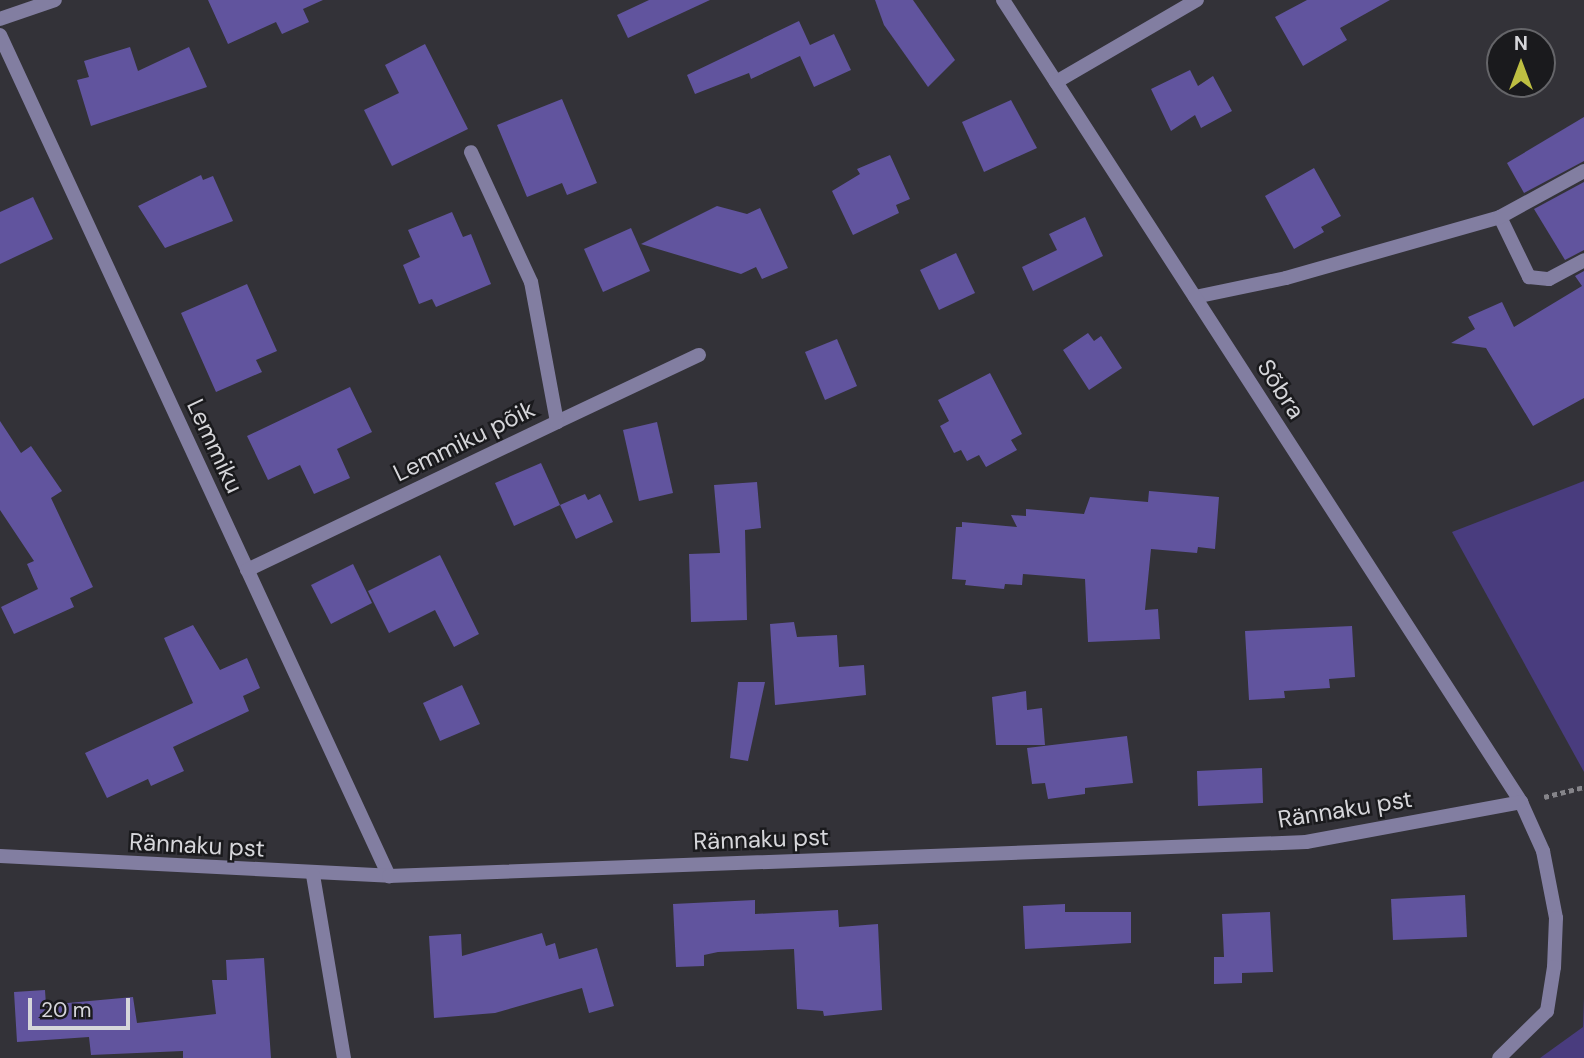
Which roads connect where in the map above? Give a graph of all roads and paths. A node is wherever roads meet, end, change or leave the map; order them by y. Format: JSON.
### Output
{"nodes":[{"id":1,"x":55,"y":0,"type":"edge"},
{"id":2,"x":1003,"y":0,"type":"edge"},
{"id":3,"x":1197,"y":0,"type":"edge"},
{"id":4,"x":0,"y":19,"type":"edge"},
{"id":5,"x":0,"y":35,"type":"edge"},
{"id":6,"x":1056,"y":82,"type":"junction"},
{"id":7,"x":471,"y":152,"type":"dead end"},
{"id":8,"x":1584,"y":171,"type":"edge"},
{"id":9,"x":1500,"y":217,"type":"junction"},
{"id":10,"x":1584,"y":260,"type":"edge"},
{"id":11,"x":1195,"y":297,"type":"junction"},
{"id":12,"x":699,"y":355,"type":"dead end"},
{"id":13,"x":557,"y":422,"type":"junction"},
{"id":14,"x":247,"y":570,"type":"junction"},
{"id":15,"x":1584,"y":787,"type":"edge"},
{"id":16,"x":1521,"y":802,"type":"junction"},
{"id":17,"x":0,"y":856,"type":"edge"},
{"id":18,"x":313,"y":875,"type":"junction"},
{"id":19,"x":389,"y":876,"type":"junction"},
{"id":20,"x":344,"y":1058,"type":"edge"},
{"id":21,"x":1499,"y":1058,"type":"edge"}],
"edges":[{"from":1,"to":4,"type":"street"},
{"from":2,"to":6,"type":"street","name":"Sõbra"},
{"from":3,"to":6,"type":"street"},
{"from":5,"to":14,"type":"street","name":"Lemmiku"},
{"from":6,"to":11,"type":"street","name":"Sõbra"},
{"from":7,"to":13,"type":"street","name":"Lemmiku põik"},
{"from":8,"to":9,"type":"street"},
{"from":9,"to":10,"type":"street"},
{"from":9,"to":11,"type":"street"},
{"from":11,"to":16,"type":"street","name":"Sõbra"},
{"from":12,"to":13,"type":"street"},
{"from":13,"to":14,"type":"street","name":"Lemmiku põik"},
{"from":14,"to":19,"type":"street","name":"Lemmiku"},
{"from":15,"to":16,"type":"path"},
{"from":16,"to":19,"type":"street","name":"Rännaku pst"},
{"from":16,"to":21,"type":"street"},
{"from":17,"to":18,"type":"street","name":"Rännaku pst"},
{"from":18,"to":19,"type":"street","name":"Rännaku pst"},
{"from":18,"to":20,"type":"street"}]}
